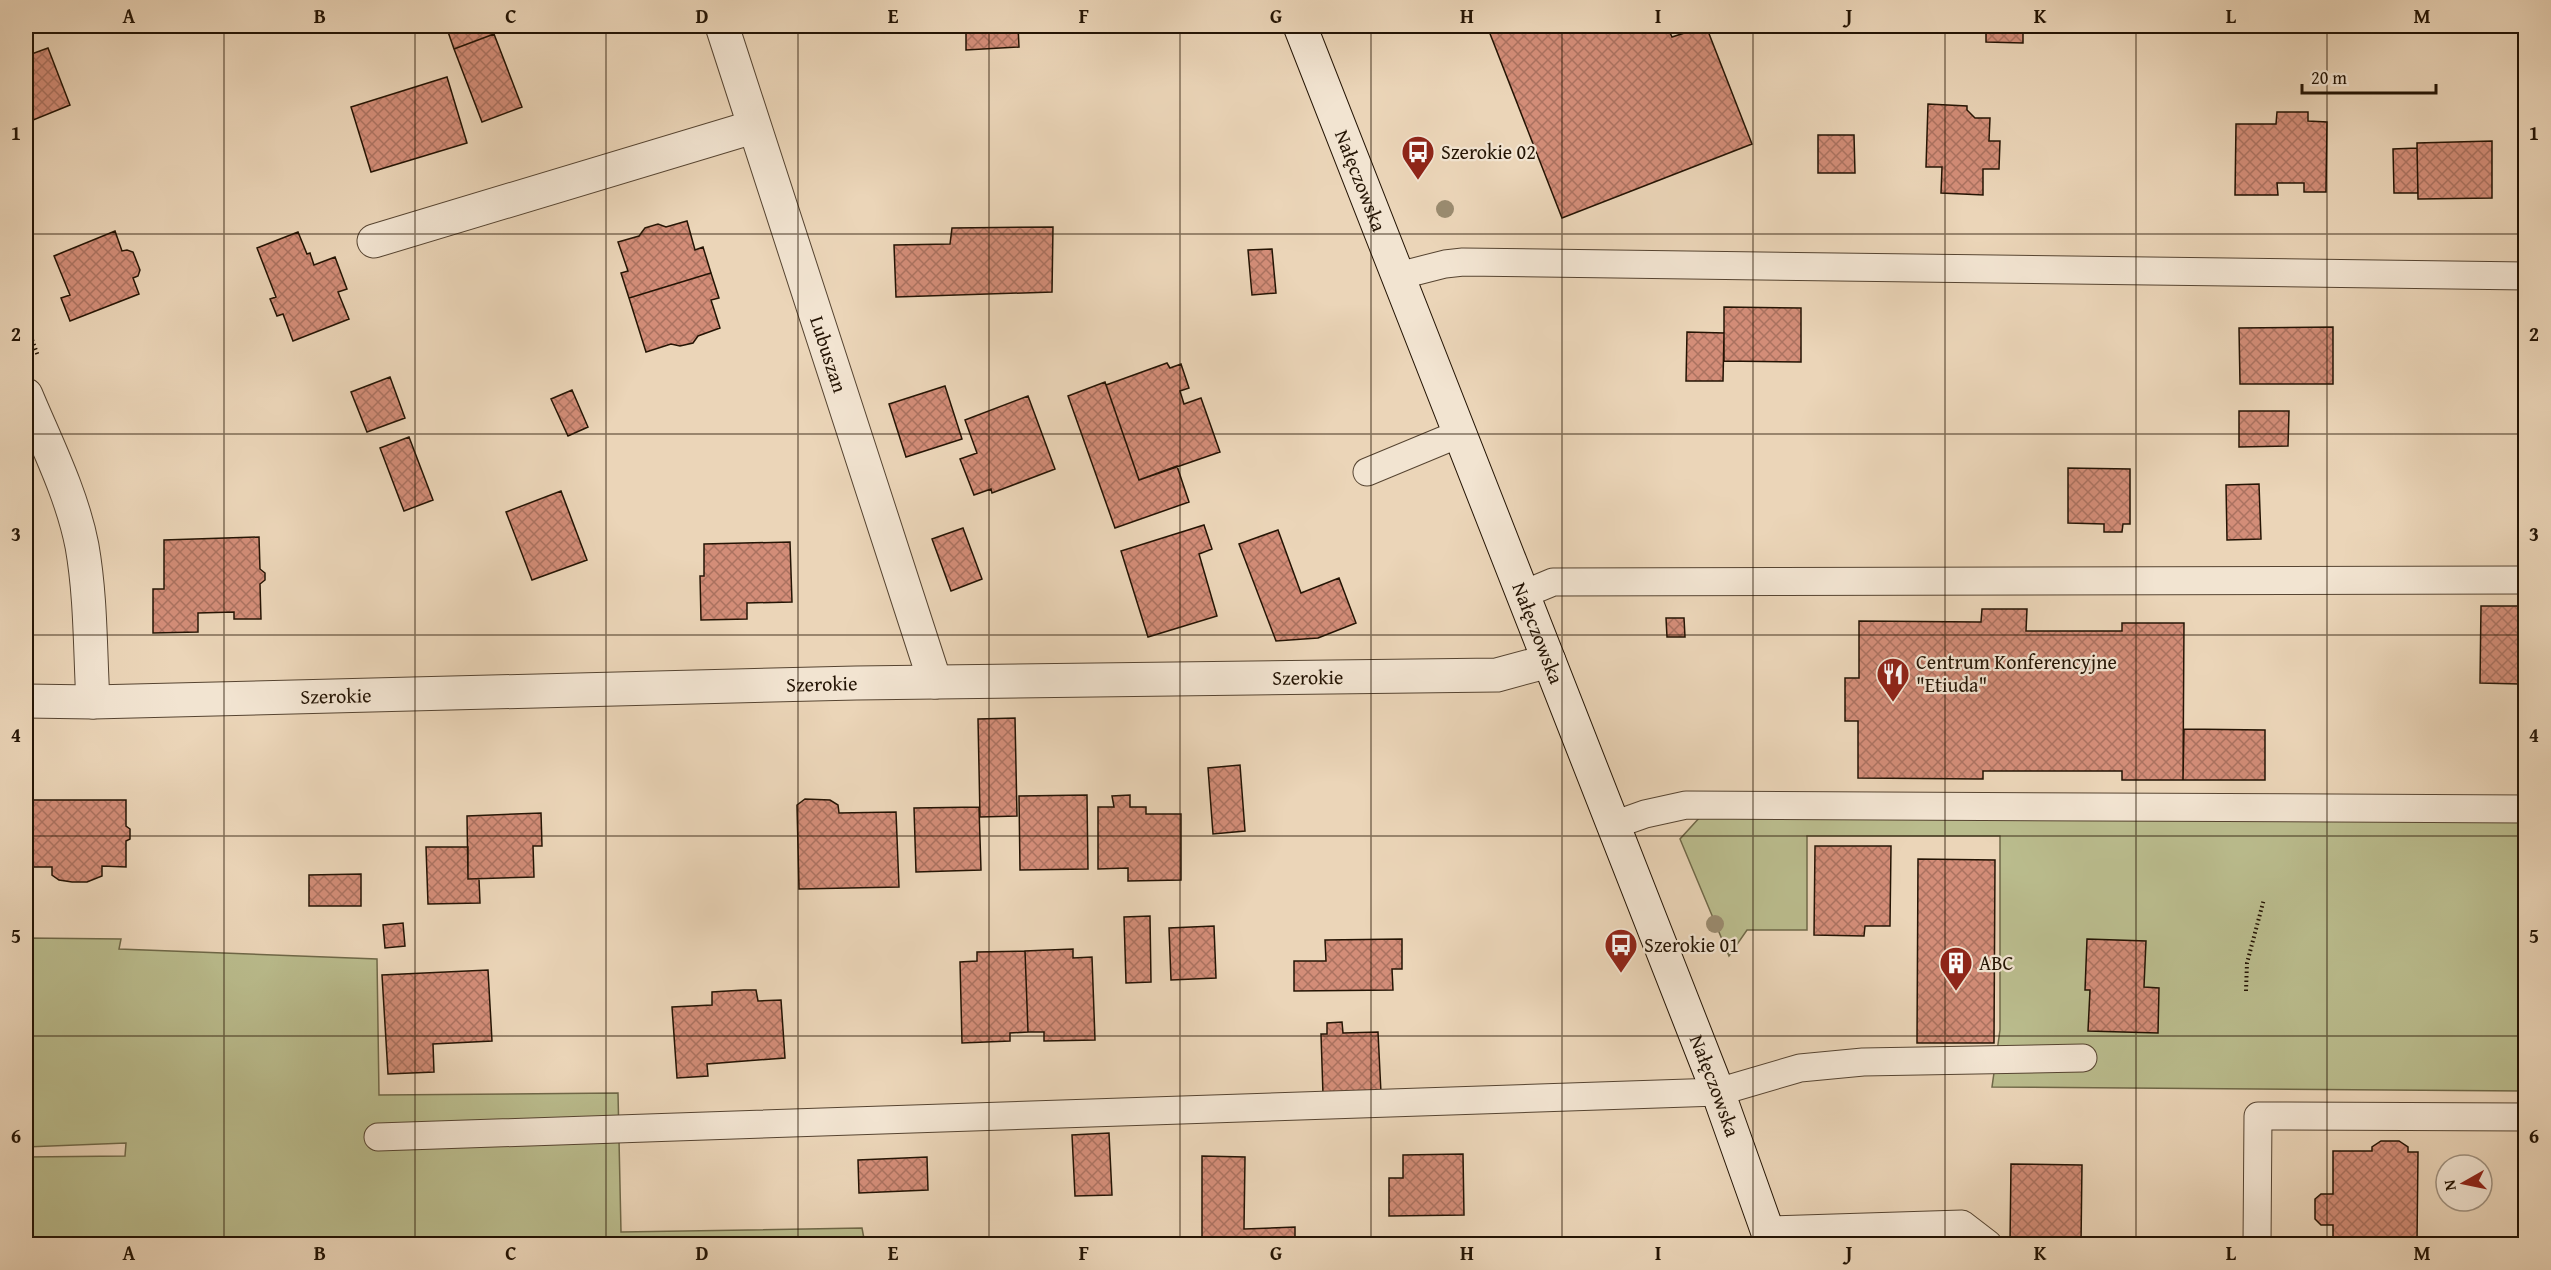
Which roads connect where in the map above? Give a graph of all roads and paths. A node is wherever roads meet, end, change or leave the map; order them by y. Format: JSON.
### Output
{"nodes":[{"id":1,"x":722,"y":26,"type":"edge"},
{"id":2,"x":1300,"y":26,"type":"edge"},
{"id":3,"x":753,"y":127,"type":"junction"},
{"id":4,"x":374,"y":241,"type":"dead end"},
{"id":5,"x":1398,"y":276,"type":"junction"},
{"id":6,"x":2526,"y":276,"type":"edge"},
{"id":7,"x":26,"y":395,"type":"edge"},
{"id":8,"x":1461,"y":433,"type":"junction"},
{"id":9,"x":1367,"y":472,"type":"dead end"},
{"id":10,"x":2526,"y":580,"type":"edge"},
{"id":11,"x":1524,"y":594,"type":"junction"},
{"id":12,"x":1550,"y":661,"type":"junction"},
{"id":13,"x":935,"y":682,"type":"junction"},
{"id":14,"x":26,"y":701,"type":"edge"},
{"id":15,"x":93,"y":702,"type":"junction"},
{"id":16,"x":2526,"y":809,"type":"edge"},
{"id":17,"x":1614,"y":825,"type":"junction"},
{"id":18,"x":2264,"y":899,"type":"dead end"},
{"id":19,"x":2246,"y":991,"type":"dead end"},
{"id":20,"x":2083,"y":1058,"type":"dead end"},
{"id":21,"x":1718,"y":1092,"type":"junction"},
{"id":22,"x":2526,"y":1117,"type":"edge"},
{"id":23,"x":378,"y":1137,"type":"dead end"},
{"id":24,"x":1769,"y":1237,"type":"edge"},
{"id":25,"x":1988,"y":1245,"type":"edge"},
{"id":26,"x":2257,"y":1245,"type":"edge"}],
"edges":[{"from":1,"to":3,"type":"street","name":"Lubuszan"},
{"from":2,"to":5,"type":"street","name":"Nałęczowska"},
{"from":3,"to":4,"type":"street"},
{"from":3,"to":13,"type":"street","name":"Lubuszan"},
{"from":5,"to":6,"type":"lane"},
{"from":5,"to":8,"type":"street","name":"Nałęczowska"},
{"from":7,"to":15,"type":"street"},
{"from":8,"to":9,"type":"lane"},
{"from":8,"to":11,"type":"street","name":"Nałęczowska"},
{"from":10,"to":11,"type":"lane"},
{"from":11,"to":12,"type":"street","name":"Nałęczowska"},
{"from":12,"to":13,"type":"street","name":"Szerokie"},
{"from":12,"to":17,"type":"street","name":"Nałęczowska"},
{"from":13,"to":15,"type":"street","name":"Szerokie"},
{"from":14,"to":15,"type":"street","name":"Szerokie"},
{"from":16,"to":17,"type":"lane"},
{"from":17,"to":21,"type":"street","name":"Nałęczowska"},
{"from":18,"to":19,"type":"path"},
{"from":20,"to":21,"type":"lane"},
{"from":21,"to":23,"type":"lane"},
{"from":21,"to":24,"type":"street","name":"Nałęczowska"},
{"from":22,"to":26,"type":"lane"},
{"from":24,"to":25,"type":"lane"}]}
